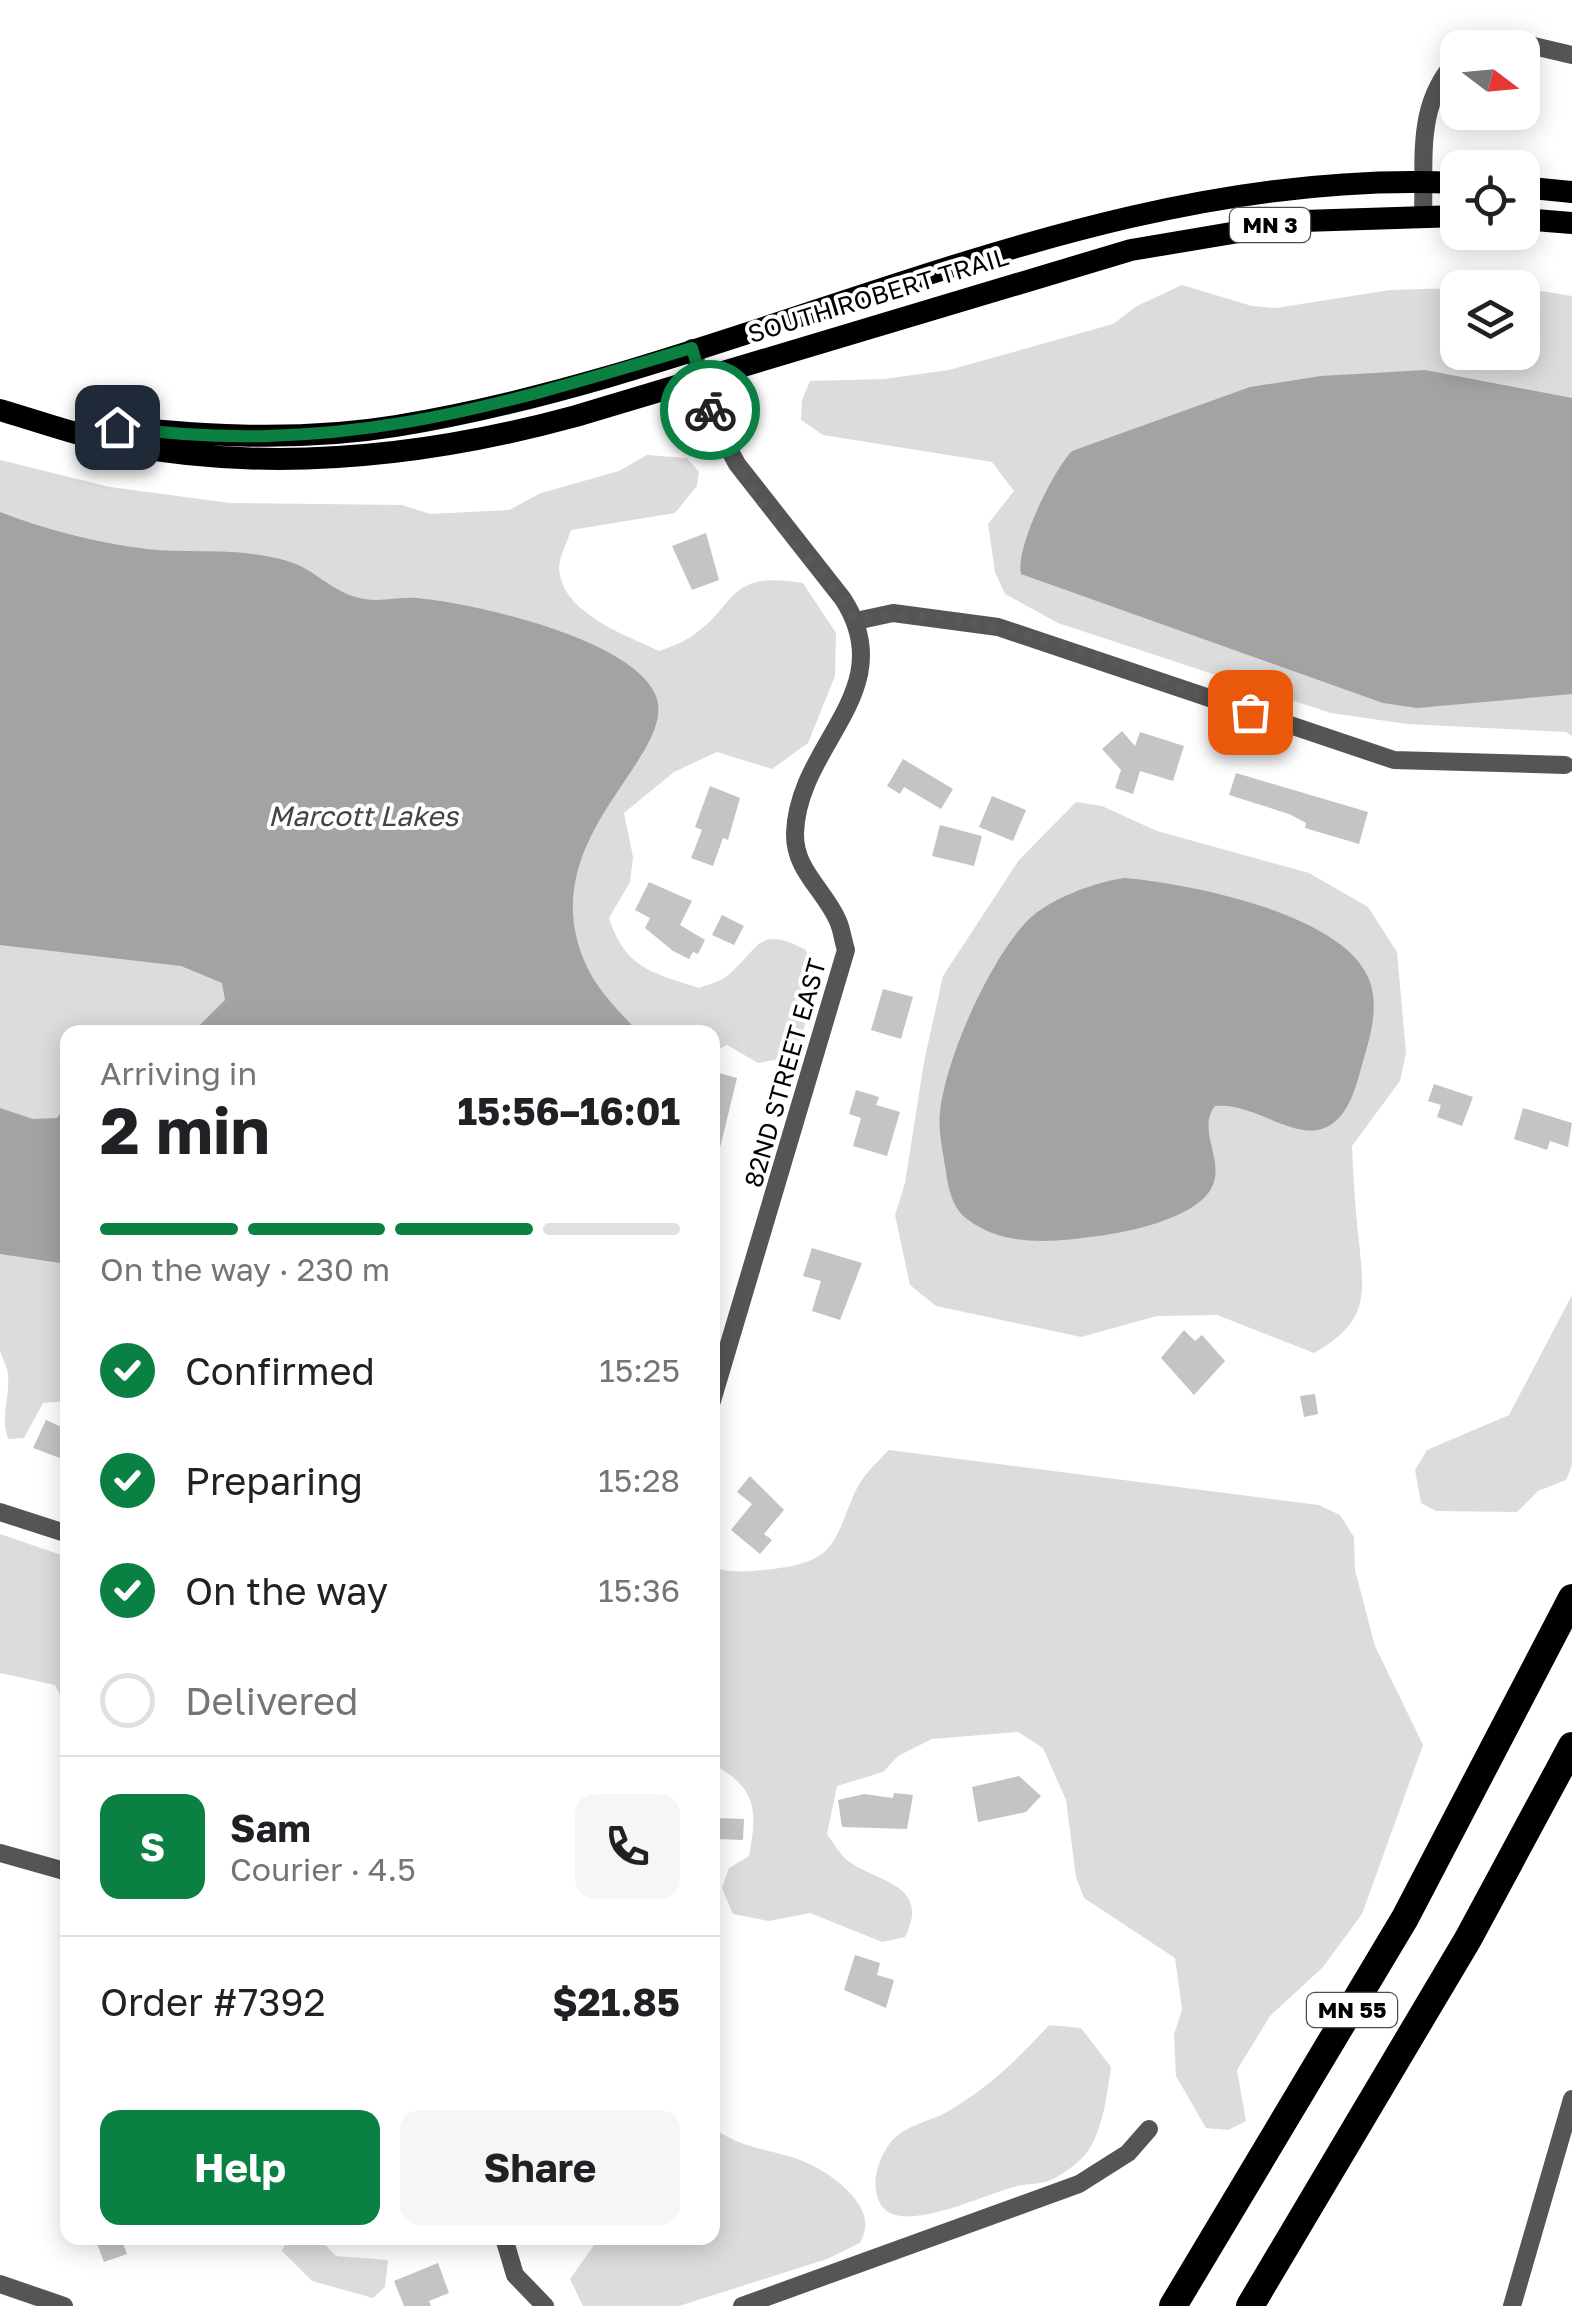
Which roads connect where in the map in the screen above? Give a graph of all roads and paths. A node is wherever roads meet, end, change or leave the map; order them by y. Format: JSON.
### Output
{"nodes":[{"id":1,"x":1540,"y":48,"type":"edge"},
{"id":2,"x":1572,"y":55,"type":"edge"},
{"id":3,"x":1440,"y":81,"type":"edge"},
{"id":4,"x":1424,"y":182,"type":"junction"},
{"id":5,"x":1440,"y":183,"type":"edge"},
{"id":6,"x":1540,"y":189,"type":"edge"},
{"id":7,"x":1572,"y":192,"type":"edge"},
{"id":8,"x":1423,"y":215,"type":"junction"},
{"id":9,"x":1440,"y":215,"type":"edge"},
{"id":10,"x":1540,"y":221,"type":"edge"},
{"id":11,"x":1572,"y":224,"type":"edge"},
{"id":12,"x":692,"y":348,"type":"junction"},
{"id":13,"x":700,"y":378,"type":"junction"},
{"id":14,"x":0,"y":410,"type":"edge"},
{"id":15,"x":24,"y":417,"type":"junction"},
{"id":16,"x":856,"y":621,"type":"junction"},
{"id":17,"x":1565,"y":765,"type":"dead end"},
{"id":18,"x":720,"y":1374,"type":"edge"},
{"id":19,"x":0,"y":1512,"type":"edge"},
{"id":20,"x":60,"y":1531,"type":"edge"},
{"id":21,"x":1572,"y":1596,"type":"edge"},
{"id":22,"x":1571,"y":1749,"type":"edge"},
{"id":23,"x":0,"y":1853,"type":"edge"},
{"id":24,"x":60,"y":1870,"type":"edge"},
{"id":25,"x":1572,"y":2099,"type":"edge"},
{"id":26,"x":1149,"y":2128,"type":"dead end"},
{"id":27,"x":506,"y":2245,"type":"edge"},
{"id":28,"x":0,"y":2284,"type":"edge"},
{"id":29,"x":64,"y":2306,"type":"edge"},
{"id":30,"x":545,"y":2306,"type":"edge"},
{"id":31,"x":742,"y":2306,"type":"edge"},
{"id":32,"x":1174,"y":2306,"type":"edge"},
{"id":33,"x":1250,"y":2306,"type":"edge"},
{"id":34,"x":1512,"y":2306,"type":"edge"}],
"edges":[{"from":1,"to":2,"type":"street"},
{"from":3,"to":4,"type":"street"},
{"from":4,"to":5,"type":"main road","name":"SOUTH ROBERT TRAIL","number":"MN 3"},
{"from":4,"to":8,"type":"street"},
{"from":4,"to":12,"type":"main road","name":"SOUTH ROBERT TRAIL","number":"MN 3"},
{"from":6,"to":7,"type":"main road"},
{"from":8,"to":9,"type":"main road","name":"SOUTH ROBERT TRAIL","number":"MN 3"},
{"from":8,"to":13,"type":"main road","name":"SOUTH ROBERT TRAIL","number":"MN 3"},
{"from":10,"to":11,"type":"main road"},
{"from":12,"to":13,"type":"street"},
{"from":12,"to":15,"type":"main road","name":"SOUTH ROBERT TRAIL","number":"MN 3"},
{"from":13,"to":15,"type":"main road","name":"SOUTH ROBERT TRAIL","number":"MN 3"},
{"from":13,"to":16,"type":"street"},
{"from":14,"to":15,"type":"main road","name":"SOUTH ROBERT TRAIL","number":"MN 3"},
{"from":16,"to":17,"type":"street"},
{"from":16,"to":18,"type":"street","name":"82ND STREET EAST"},
{"from":19,"to":20,"type":"street"},
{"from":21,"to":32,"type":"highway","number":"MN 55"},
{"from":22,"to":33,"type":"highway","number":"MN 55"},
{"from":23,"to":24,"type":"street"},
{"from":25,"to":34,"type":"street"},
{"from":26,"to":31,"type":"street"},
{"from":27,"to":30,"type":"street"},
{"from":28,"to":29,"type":"street"}]}
